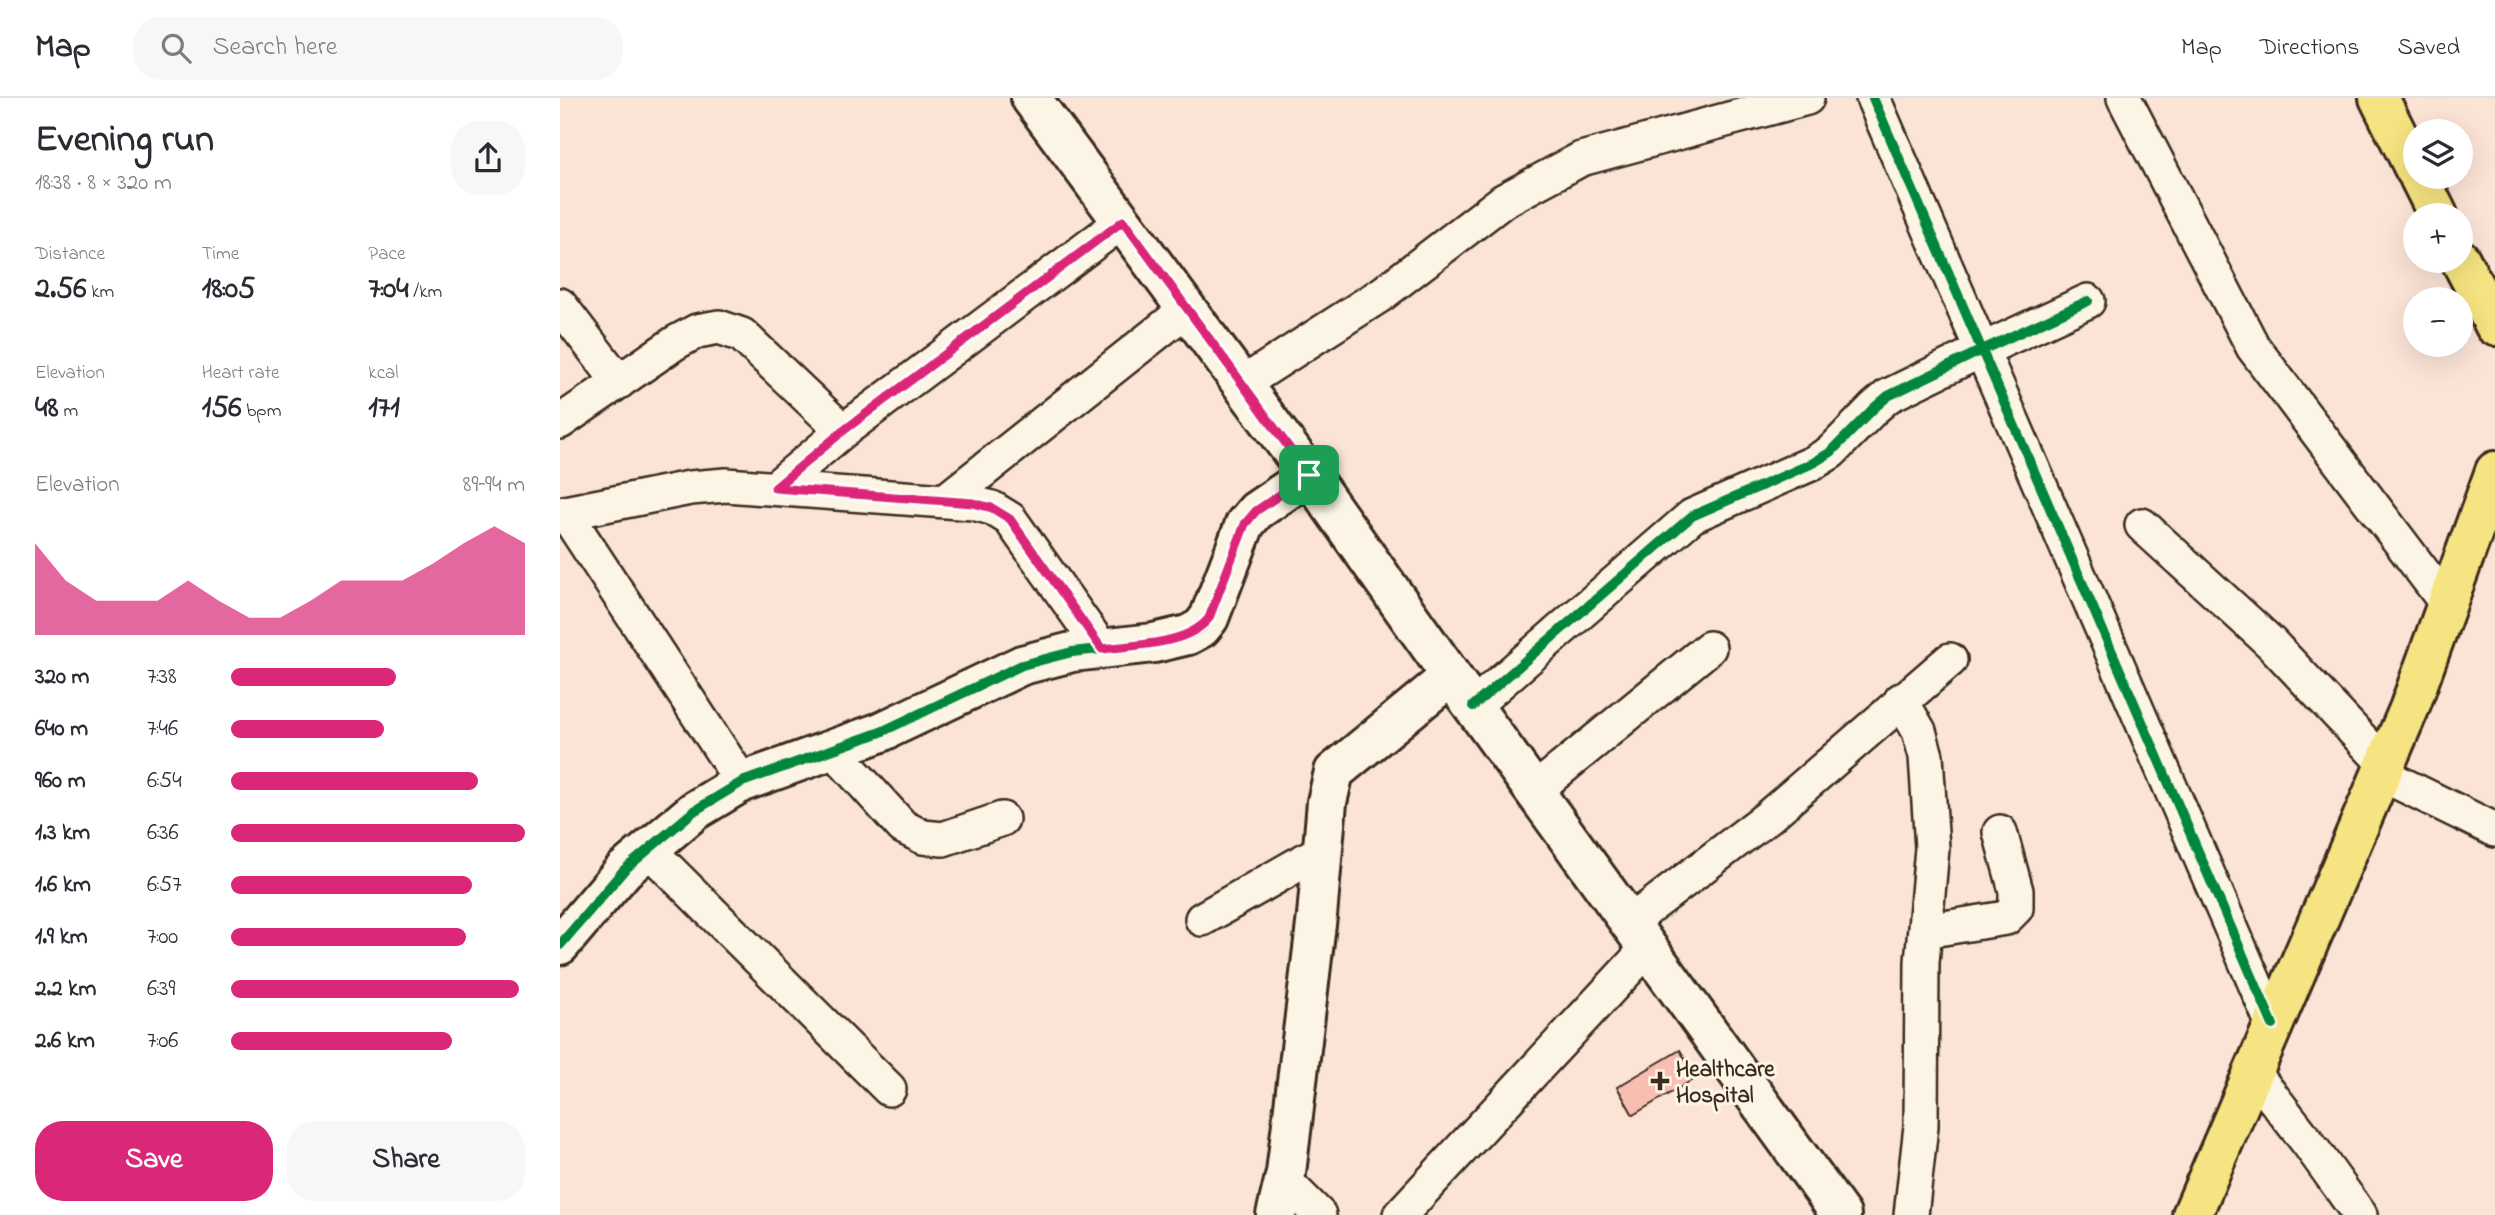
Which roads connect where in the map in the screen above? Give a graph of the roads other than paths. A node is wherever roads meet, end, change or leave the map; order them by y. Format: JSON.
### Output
{"nodes":[{"id":1,"x":1031,"y":98,"type":"edge"},
{"id":2,"x":1807,"y":98,"type":"edge"},
{"id":3,"x":1873,"y":98,"type":"edge"},
{"id":4,"x":2124,"y":98,"type":"edge"},
{"id":5,"x":2378,"y":98,"type":"edge"},
{"id":6,"x":2403,"y":147,"type":"edge"},
{"id":7,"x":1123,"y":221,"type":"junction"},
{"id":8,"x":2467,"y":273,"type":"edge"},
{"id":9,"x":2088,"y":301,"type":"dead end"},
{"id":10,"x":560,"y":305,"type":"edge"},
{"id":11,"x":1187,"y":309,"type":"junction"},
{"id":12,"x":2495,"y":326,"type":"edge"},
{"id":13,"x":1982,"y":350,"type":"junction"},
{"id":14,"x":619,"y":382,"type":"junction"},
{"id":15,"x":1242,"y":384,"type":"junction"},
{"id":16,"x":560,"y":422,"type":"edge"},
{"id":17,"x":843,"y":431,"type":"junction"},
{"id":18,"x":1309,"y":475,"type":"junction"},
{"id":19,"x":2493,"y":481,"type":"edge"},
{"id":20,"x":775,"y":488,"type":"junction"},
{"id":21,"x":945,"y":501,"type":"junction"},
{"id":22,"x":563,"y":514,"type":"edge"},
{"id":23,"x":2142,"y":525,"type":"dead end"},
{"id":24,"x":2447,"y":604,"type":"junction"},
{"id":25,"x":1709,"y":648,"type":"dead end"},
{"id":26,"x":1102,"y":649,"type":"junction"},
{"id":27,"x":1950,"y":660,"type":"dead end"},
{"id":28,"x":1462,"y":691,"type":"junction"},
{"id":29,"x":1901,"y":700,"type":"junction"},
{"id":30,"x":832,"y":749,"type":"junction"},
{"id":31,"x":2383,"y":769,"type":"junction"},
{"id":32,"x":742,"y":782,"type":"junction"},
{"id":33,"x":1534,"y":791,"type":"junction"},
{"id":34,"x":1002,"y":818,"type":"dead end"},
{"id":35,"x":2495,"y":830,"type":"edge"},
{"id":36,"x":2000,"y":832,"type":"dead end"},
{"id":37,"x":648,"y":849,"type":"junction"},
{"id":38,"x":1323,"y":850,"type":"junction"},
{"id":39,"x":1202,"y":919,"type":"dead end"},
{"id":40,"x":1925,"y":930,"type":"junction"},
{"id":41,"x":1638,"y":935,"type":"junction"},
{"id":42,"x":560,"y":945,"type":"edge"},
{"id":43,"x":2273,"y":1024,"type":"junction"},
{"id":44,"x":2253,"y":1072,"type":"junction"},
{"id":45,"x":889,"y":1089,"type":"dead end"},
{"id":46,"x":1280,"y":1198,"type":"edge"},
{"id":47,"x":1319,"y":1215,"type":"edge"},
{"id":48,"x":1400,"y":1215,"type":"edge"},
{"id":49,"x":1841,"y":1215,"type":"edge"},
{"id":50,"x":1911,"y":1215,"type":"edge"},
{"id":51,"x":2192,"y":1215,"type":"edge"},
{"id":52,"x":2360,"y":1215,"type":"edge"}],
"edges":[{"from":1,"to":7,"type":"street"},
{"from":2,"to":15,"type":"street"},
{"from":3,"to":13,"type":"street"},
{"from":4,"to":24,"type":"street"},
{"from":5,"to":6,"type":"main road"},
{"from":7,"to":11,"type":"street"},
{"from":7,"to":17,"type":"street"},
{"from":8,"to":12,"type":"main road"},
{"from":9,"to":13,"type":"street"},
{"from":10,"to":14,"type":"street"},
{"from":11,"to":15,"type":"street"},
{"from":11,"to":21,"type":"street"},
{"from":13,"to":28,"type":"street"},
{"from":13,"to":43,"type":"street"},
{"from":14,"to":16,"type":"street"},
{"from":14,"to":17,"type":"street"},
{"from":15,"to":18,"type":"street"},
{"from":17,"to":20,"type":"street"},
{"from":18,"to":26,"type":"street"},
{"from":18,"to":28,"type":"street"},
{"from":19,"to":24,"type":"main road"},
{"from":20,"to":21,"type":"street"},
{"from":20,"to":22,"type":"street"},
{"from":21,"to":26,"type":"street"},
{"from":22,"to":32,"type":"street"},
{"from":23,"to":31,"type":"street"},
{"from":24,"to":31,"type":"main road"},
{"from":25,"to":33,"type":"street"},
{"from":26,"to":30,"type":"street"},
{"from":27,"to":29,"type":"street"},
{"from":28,"to":33,"type":"street"},
{"from":28,"to":38,"type":"street"},
{"from":29,"to":40,"type":"street"},
{"from":29,"to":41,"type":"street"},
{"from":30,"to":32,"type":"street"},
{"from":30,"to":34,"type":"street"},
{"from":31,"to":35,"type":"street"},
{"from":31,"to":43,"type":"main road"},
{"from":32,"to":37,"type":"street"},
{"from":33,"to":41,"type":"street"},
{"from":36,"to":40,"type":"street"},
{"from":37,"to":42,"type":"street"},
{"from":37,"to":45,"type":"street"},
{"from":38,"to":39,"type":"street"},
{"from":38,"to":46,"type":"street"},
{"from":40,"to":50,"type":"street"},
{"from":41,"to":48,"type":"street"},
{"from":41,"to":49,"type":"street"},
{"from":43,"to":44,"type":"main road"},
{"from":44,"to":51,"type":"main road"},
{"from":44,"to":52,"type":"street"},
{"from":46,"to":47,"type":"street"}]}
